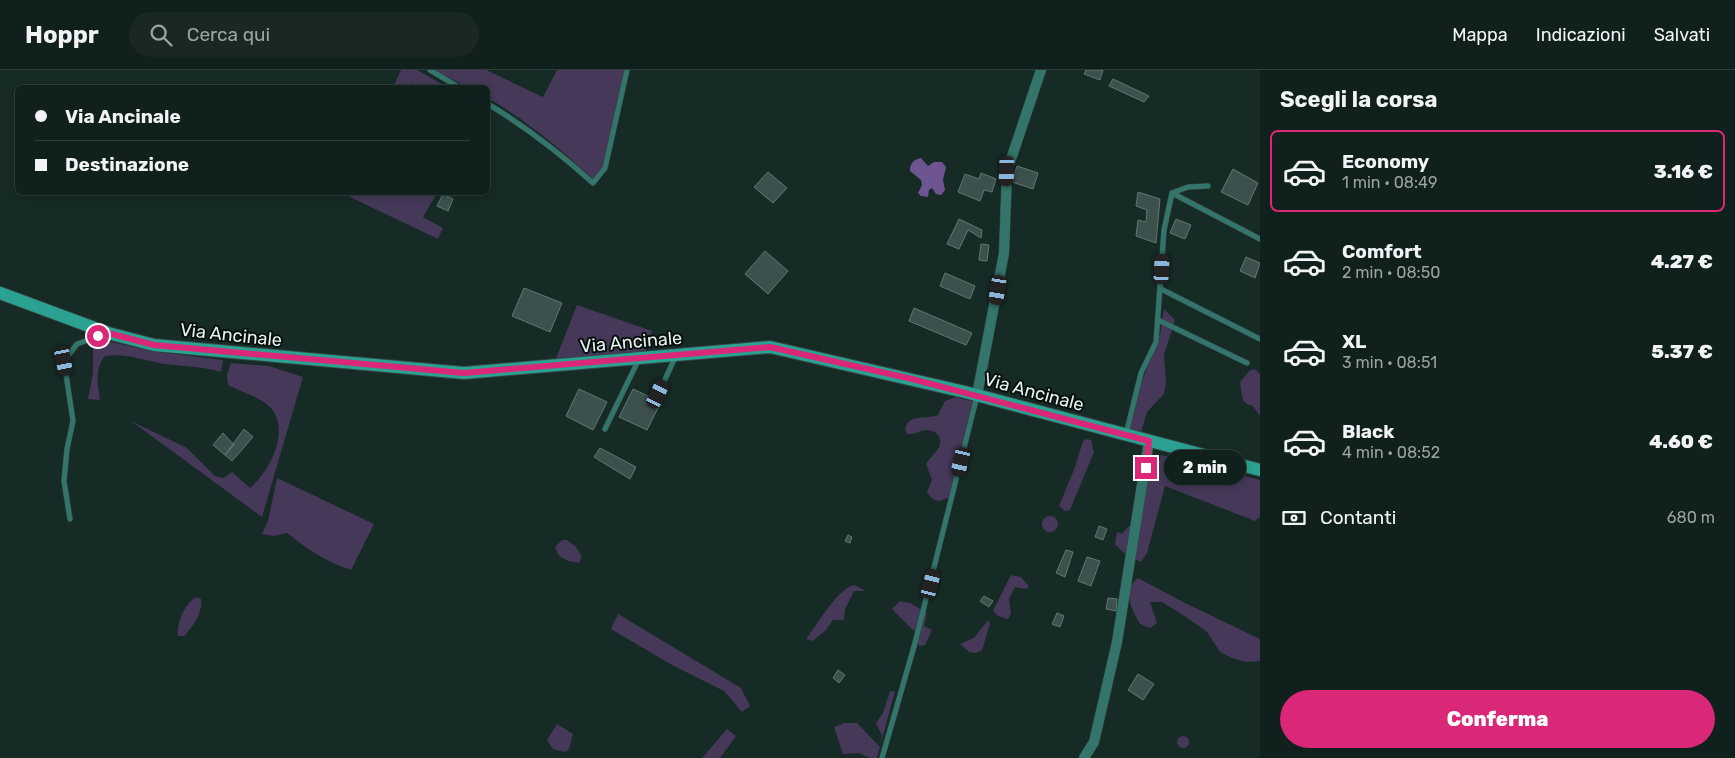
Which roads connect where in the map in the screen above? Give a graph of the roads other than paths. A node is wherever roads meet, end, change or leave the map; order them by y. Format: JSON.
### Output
{"nodes":[{"id":1,"x":430,"y":70,"type":"edge"},
{"id":2,"x":627,"y":70,"type":"edge"},
{"id":3,"x":1041,"y":70,"type":"edge"},
{"id":4,"x":455,"y":85,"type":"edge"},
{"id":5,"x":490,"y":105,"type":"edge"},
{"id":6,"x":1208,"y":186,"type":"dead end"},
{"id":7,"x":1172,"y":193,"type":"junction"},
{"id":8,"x":1260,"y":239,"type":"edge"},
{"id":9,"x":1161,"y":289,"type":"junction"},
{"id":10,"x":0,"y":293,"type":"edge"},
{"id":11,"x":1158,"y":320,"type":"junction"},
{"id":12,"x":108,"y":333,"type":"junction"},
{"id":13,"x":1260,"y":339,"type":"edge"},
{"id":14,"x":677,"y":356,"type":"junction"},
{"id":15,"x":639,"y":358,"type":"junction"},
{"id":16,"x":1247,"y":363,"type":"dead end"},
{"id":17,"x":658,"y":394,"type":"dead end"},
{"id":18,"x":977,"y":395,"type":"junction"},
{"id":19,"x":606,"y":429,"type":"dead end"},
{"id":20,"x":1126,"y":434,"type":"junction"},
{"id":21,"x":1149,"y":441,"type":"junction"},
{"id":22,"x":1260,"y":470,"type":"edge"},
{"id":23,"x":70,"y":519,"type":"dead end"},
{"id":24,"x":882,"y":758,"type":"edge"},
{"id":25,"x":1084,"y":758,"type":"edge"}],
"edges":[{"from":1,"to":4,"type":"lane"},
{"from":2,"to":5,"type":"lane"},
{"from":3,"to":18,"type":"street"},
{"from":6,"to":7,"type":"lane"},
{"from":7,"to":8,"type":"lane"},
{"from":7,"to":9,"type":"lane"},
{"from":9,"to":11,"type":"lane"},
{"from":9,"to":13,"type":"lane"},
{"from":10,"to":12,"type":"main road","name":"Via Ancinale"},
{"from":11,"to":16,"type":"lane"},
{"from":11,"to":20,"type":"lane"},
{"from":12,"to":15,"type":"main road","name":"Via Ancinale"},
{"from":12,"to":23,"type":"lane"},
{"from":14,"to":15,"type":"main road","name":"Via Ancinale"},
{"from":14,"to":17,"type":"lane"},
{"from":14,"to":18,"type":"main road","name":"Via Ancinale"},
{"from":15,"to":19,"type":"lane"},
{"from":18,"to":20,"type":"main road","name":"Via Ancinale"},
{"from":18,"to":24,"type":"lane"},
{"from":20,"to":21,"type":"main road","name":"Via Ancinale"},
{"from":21,"to":22,"type":"main road","name":"Via Ancinale"},
{"from":21,"to":25,"type":"street"}]}
